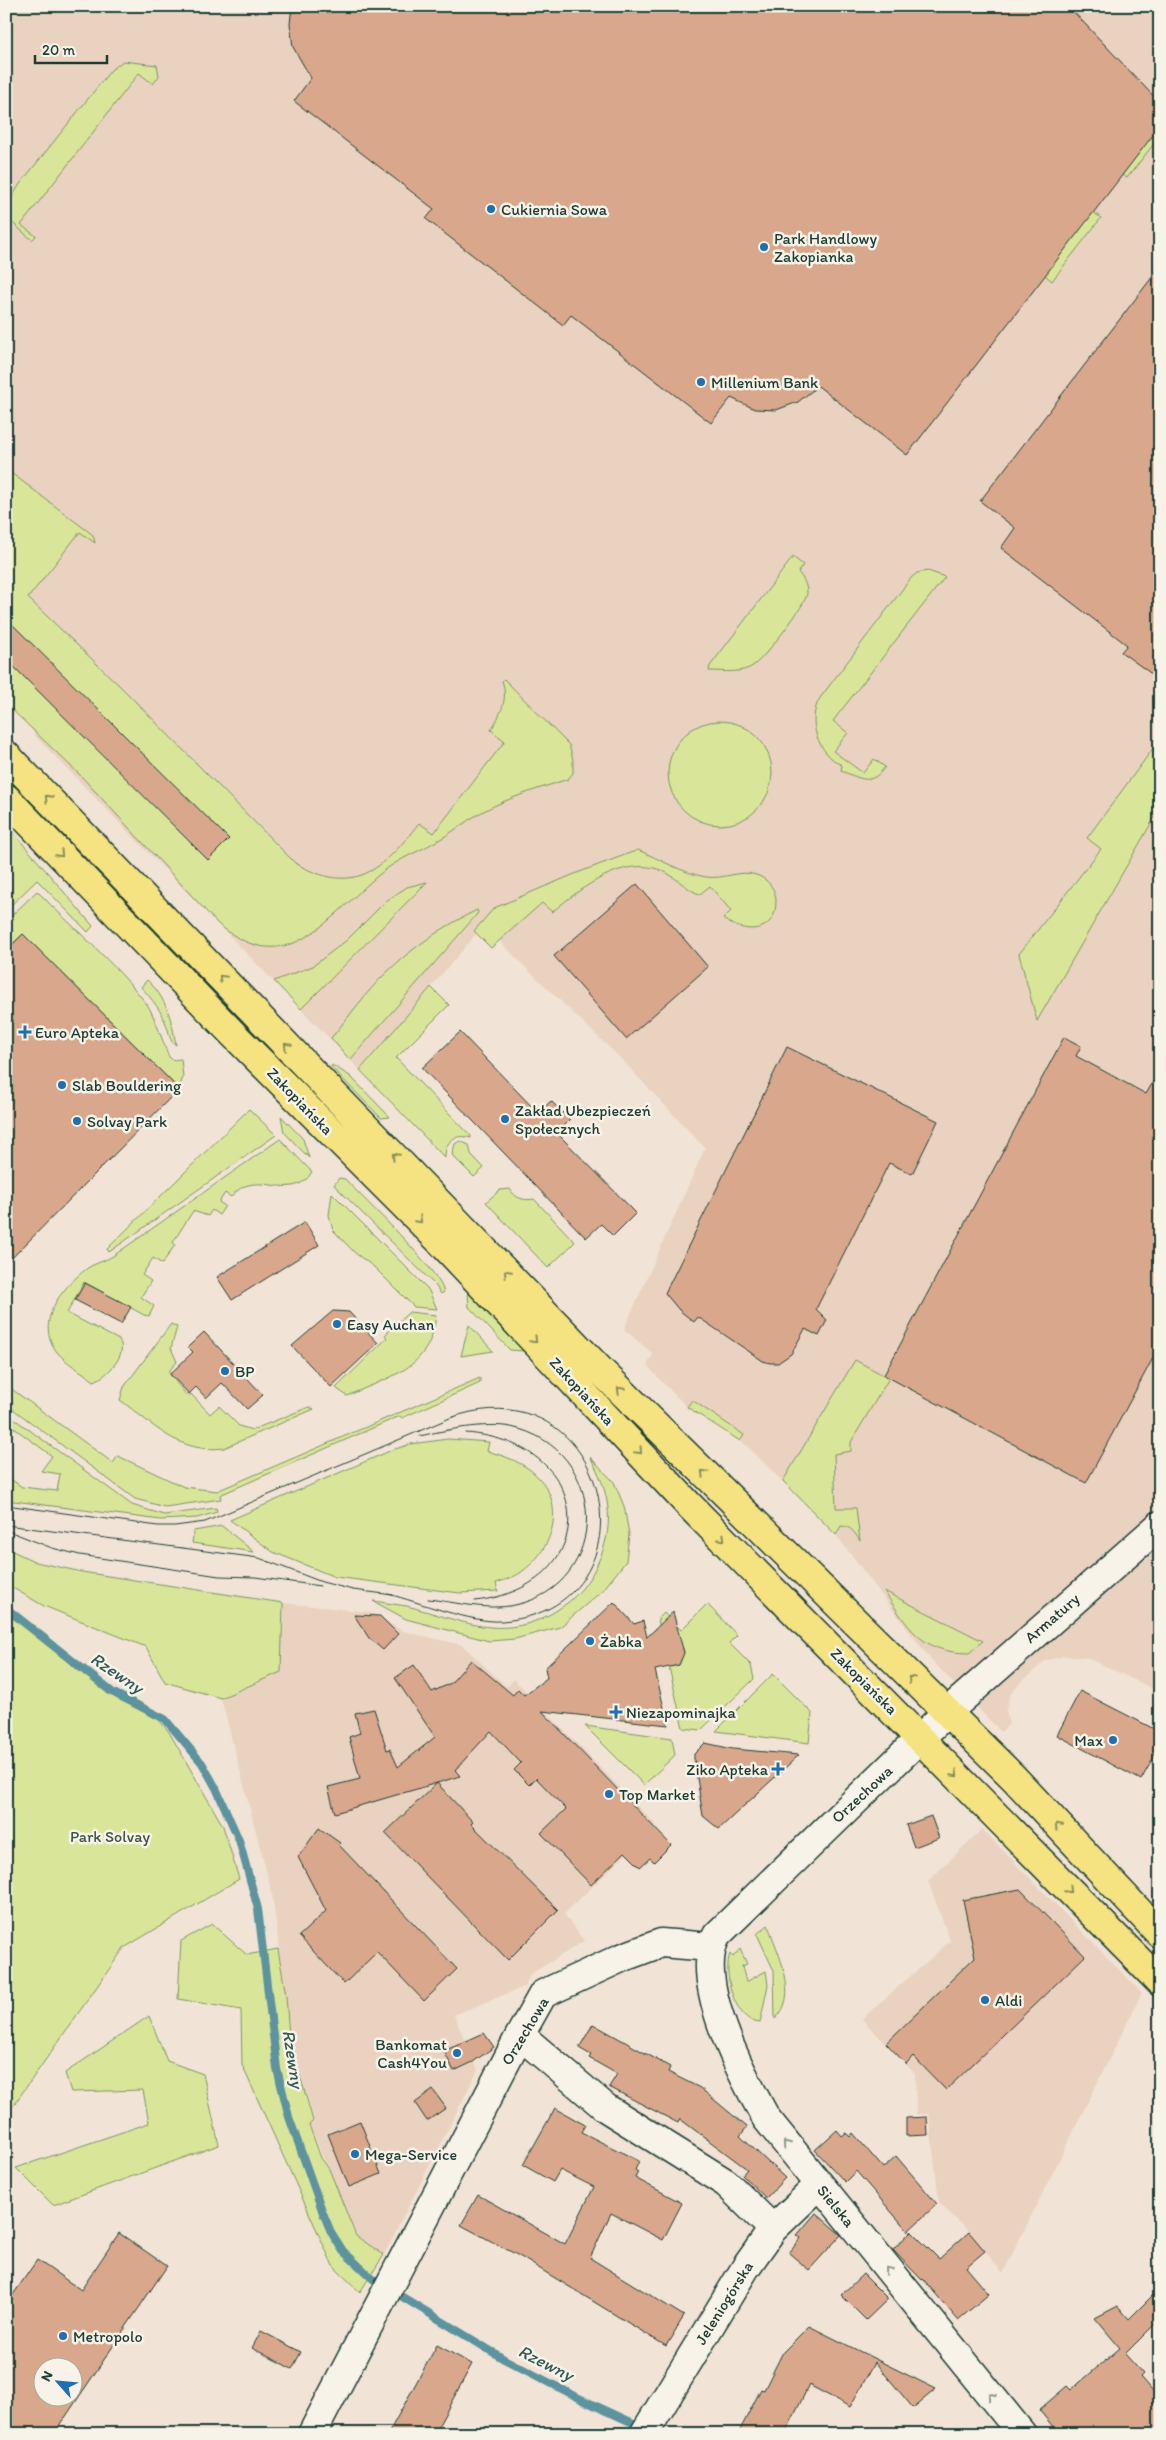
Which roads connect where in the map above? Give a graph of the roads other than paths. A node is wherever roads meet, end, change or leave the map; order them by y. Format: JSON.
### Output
{"nodes":[{"id":1,"x":6,"y":755,"type":"edge"},
{"id":2,"x":6,"y":798,"type":"edge"},
{"id":3,"x":1160,"y":1525,"type":"edge"},
{"id":4,"x":946,"y":1713,"type":"junction"},
{"id":5,"x":922,"y":1739,"type":"junction"},
{"id":6,"x":1160,"y":1934,"type":"edge"},
{"id":7,"x":711,"y":1947,"type":"junction"},
{"id":8,"x":1160,"y":1982,"type":"edge"},
{"id":9,"x":520,"y":2035,"type":"junction"},
{"id":10,"x":819,"y":2184,"type":"junction"},
{"id":11,"x":773,"y":2229,"type":"junction"},
{"id":12,"x":648,"y":2429,"type":"edge"},
{"id":13,"x":312,"y":2434,"type":"edge"},
{"id":14,"x":1022,"y":2434,"type":"edge"}],
"edges":[{"from":4,"to":1,"type":"main road","name":"Zakopiańska","one_way":true},
{"from":2,"to":5,"type":"main road","name":"Zakopiańska","one_way":true},
{"from":3,"to":4,"type":"street","name":"Armatury"},
{"from":4,"to":5,"type":"street","name":"Armatury"},
{"from":6,"to":4,"type":"main road","name":"Zakopiańska","one_way":true},
{"from":5,"to":7,"type":"street","name":"Orzechowa"},
{"from":5,"to":8,"type":"main road","name":"Zakopiańska","one_way":true},
{"from":7,"to":9,"type":"street","name":"Orzechowa"},
{"from":10,"to":7,"type":"street","name":"Sielska","one_way":true},
{"from":9,"to":11,"type":"street"},
{"from":9,"to":13,"type":"street","name":"Orzechowa"},
{"from":10,"to":11,"type":"street","name":"Jeleniogórska"},
{"from":14,"to":10,"type":"street","name":"Sielska","one_way":true},
{"from":11,"to":12,"type":"street","name":"Jeleniogórska"}]}
